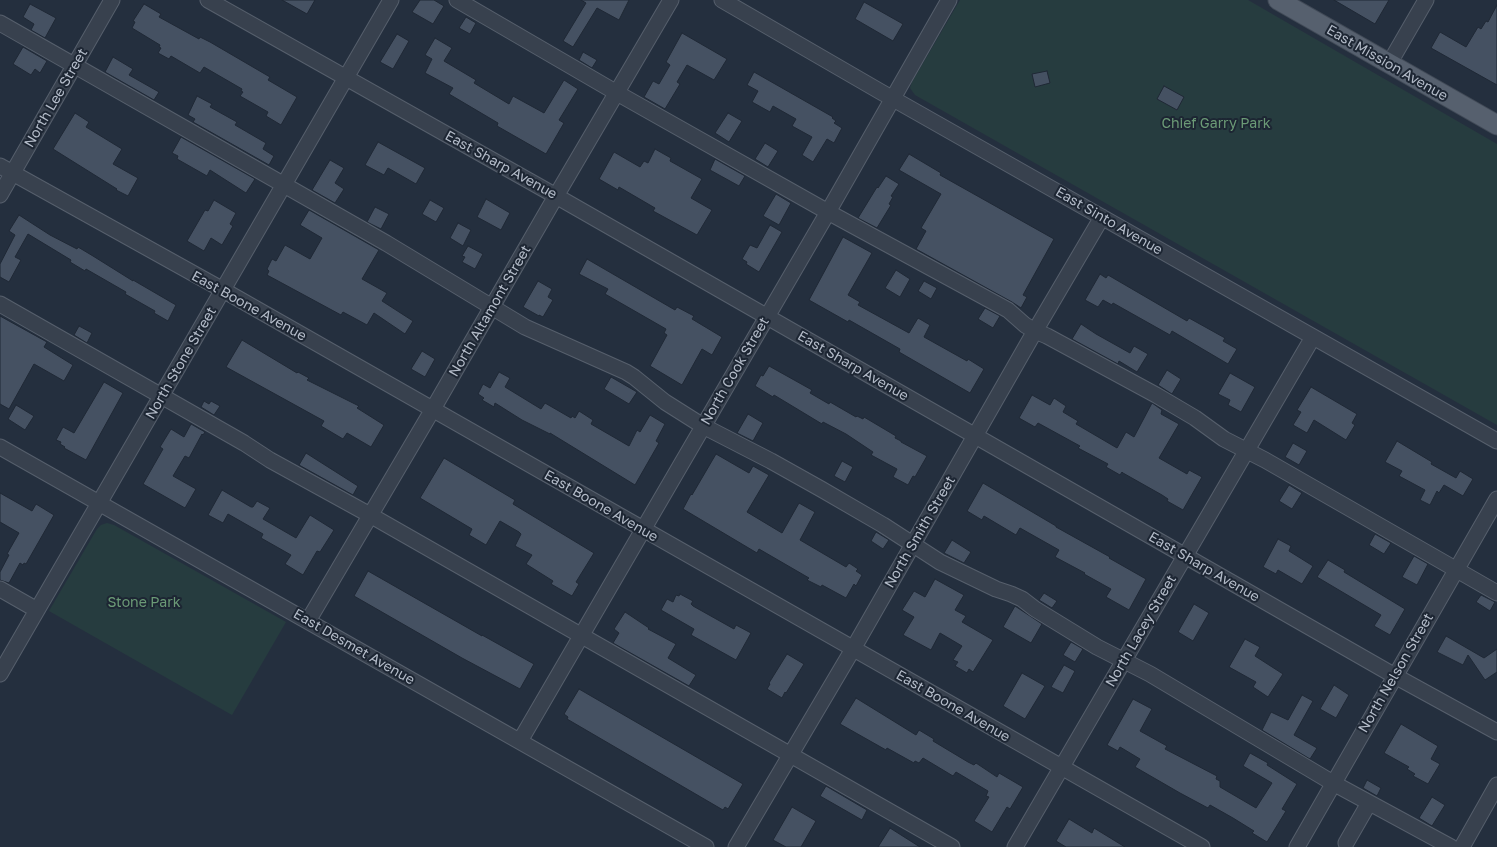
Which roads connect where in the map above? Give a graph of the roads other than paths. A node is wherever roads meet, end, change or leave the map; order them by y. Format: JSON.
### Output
{"nodes":[{"id":1,"x":112,"y":0,"type":"edge"},
{"id":2,"x":208,"y":0,"type":"edge"},
{"id":3,"x":391,"y":0,"type":"edge"},
{"id":4,"x":457,"y":0,"type":"edge"},
{"id":5,"x":671,"y":0,"type":"edge"},
{"id":6,"x":722,"y":0,"type":"edge"},
{"id":7,"x":949,"y":0,"type":"edge"},
{"id":8,"x":1278,"y":0,"type":"edge"},
{"id":9,"x":1426,"y":0,"type":"edge"},
{"id":10,"x":0,"y":23,"type":"edge"},
{"id":11,"x":1389,"y":64,"type":"junction"},
{"id":12,"x":74,"y":65,"type":"junction"},
{"id":13,"x":346,"y":78,"type":"junction"},
{"id":14,"x":617,"y":93,"type":"junction"},
{"id":15,"x":893,"y":98,"type":"junction"},
{"id":16,"x":1497,"y":125,"type":"edge"},
{"id":17,"x":6,"y":170,"type":"edge"},
{"id":18,"x":284,"y":184,"type":"junction"},
{"id":19,"x":0,"y":195,"type":"edge"},
{"id":20,"x":556,"y":196,"type":"junction"},
{"id":21,"x":828,"y":212,"type":"junction"},
{"id":22,"x":1102,"y":217,"type":"junction"},
{"id":23,"x":223,"y":290,"type":"junction"},
{"id":24,"x":0,"y":304,"type":"edge"},
{"id":25,"x":492,"y":307,"type":"junction"},
{"id":26,"x":766,"y":317,"type":"junction"},
{"id":27,"x":1035,"y":331,"type":"junction"},
{"id":28,"x":1313,"y":337,"type":"junction"},
{"id":29,"x":161,"y":396,"type":"junction"},
{"id":30,"x":433,"y":409,"type":"junction"},
{"id":31,"x":703,"y":426,"type":"junction"},
{"id":32,"x":975,"y":436,"type":"junction"},
{"id":33,"x":1497,"y":441,"type":"edge"},
{"id":34,"x":0,"y":447,"type":"edge"},
{"id":35,"x":1245,"y":451,"type":"junction"},
{"id":36,"x":1497,"y":499,"type":"edge"},
{"id":37,"x":98,"y":504,"type":"junction"},
{"id":38,"x":370,"y":515,"type":"junction"},
{"id":39,"x":643,"y":530,"type":"junction"},
{"id":40,"x":913,"y":544,"type":"junction"},
{"id":41,"x":1184,"y":556,"type":"junction"},
{"id":42,"x":1456,"y":570,"type":"junction"},
{"id":43,"x":0,"y":589,"type":"edge"},
{"id":44,"x":1497,"y":593,"type":"edge"},
{"id":45,"x":37,"y":610,"type":"junction"},
{"id":46,"x":308,"y":621,"type":"junction"},
{"id":47,"x":581,"y":635,"type":"junction"},
{"id":48,"x":853,"y":649,"type":"junction"},
{"id":49,"x":1124,"y":661,"type":"junction"},
{"id":50,"x":0,"y":674,"type":"edge"},
{"id":51,"x":1395,"y":676,"type":"junction"},
{"id":52,"x":1497,"y":732,"type":"edge"},
{"id":53,"x":520,"y":741,"type":"junction"},
{"id":54,"x":790,"y":755,"type":"junction"},
{"id":55,"x":1062,"y":767,"type":"junction"},
{"id":56,"x":1333,"y":783,"type":"junction"},
{"id":57,"x":1497,"y":785,"type":"edge"},
{"id":58,"x":1369,"y":802,"type":"junction"},
{"id":59,"x":1346,"y":843,"type":"dead end"},
{"id":60,"x":706,"y":847,"type":"edge"},
{"id":61,"x":736,"y":847,"type":"edge"},
{"id":62,"x":952,"y":847,"type":"edge"},
{"id":63,"x":1015,"y":847,"type":"edge"},
{"id":64,"x":1202,"y":847,"type":"edge"},
{"id":65,"x":1297,"y":847,"type":"edge"},
{"id":66,"x":1451,"y":847,"type":"edge"},
{"id":67,"x":1462,"y":847,"type":"edge"}],
"edges":[{"from":1,"to":12,"type":"street","name":"North Lee Street"},
{"from":2,"to":13,"type":"street","name":"East Sharp Avenue"},
{"from":3,"to":13,"type":"street","name":"North Stone Street"},
{"from":4,"to":14,"type":"street"},
{"from":5,"to":14,"type":"street","name":"North Altamont Street"},
{"from":6,"to":15,"type":"street","name":"East Sinto Avenue"},
{"from":7,"to":15,"type":"street","name":"North Cook Street"},
{"from":8,"to":11,"type":"main road","name":"East Mission Avenue"},
{"from":9,"to":11,"type":"street"},
{"from":10,"to":12,"type":"street"},
{"from":11,"to":16,"type":"main road","name":"East Mission Avenue"},
{"from":12,"to":17,"type":"street","name":"North Lee Street"},
{"from":12,"to":18,"type":"street"},
{"from":13,"to":18,"type":"street","name":"North Stone Street"},
{"from":13,"to":20,"type":"street","name":"East Sharp Avenue"},
{"from":14,"to":20,"type":"street","name":"North Altamont Street"},
{"from":14,"to":21,"type":"street"},
{"from":15,"to":21,"type":"street","name":"North Cook Street"},
{"from":15,"to":22,"type":"street","name":"East Sinto Avenue"},
{"from":17,"to":19,"type":"street","name":"North Lee Street"},
{"from":17,"to":23,"type":"street","name":"East Boone Avenue"},
{"from":18,"to":23,"type":"street","name":"North Stone Street"},
{"from":18,"to":25,"type":"street"},
{"from":20,"to":25,"type":"street","name":"North Altamont Street"},
{"from":20,"to":26,"type":"street","name":"East Sharp Avenue"},
{"from":21,"to":26,"type":"street","name":"North Cook Street"},
{"from":21,"to":27,"type":"street"},
{"from":22,"to":27,"type":"street","name":"North Smith Street"},
{"from":22,"to":28,"type":"street","name":"East Sinto Avenue"},
{"from":23,"to":29,"type":"street","name":"North Stone Street"},
{"from":23,"to":30,"type":"street","name":"East Boone Avenue"},
{"from":24,"to":29,"type":"street"},
{"from":25,"to":30,"type":"street","name":"North Altamont Street"},
{"from":25,"to":31,"type":"street"},
{"from":26,"to":31,"type":"street","name":"North Cook Street"},
{"from":26,"to":32,"type":"street","name":"East Sharp Avenue"},
{"from":27,"to":32,"type":"street","name":"North Smith Street"},
{"from":27,"to":35,"type":"street"},
{"from":28,"to":33,"type":"street","name":"East Sinto Avenue"},
{"from":28,"to":35,"type":"street","name":"North Lacey Street"},
{"from":29,"to":37,"type":"street","name":"North Stone Street"},
{"from":29,"to":38,"type":"street"},
{"from":30,"to":38,"type":"street","name":"North Altamont Street"},
{"from":30,"to":39,"type":"street","name":"East Boone Avenue"},
{"from":31,"to":39,"type":"street","name":"North Cook Street"},
{"from":31,"to":40,"type":"street"},
{"from":32,"to":40,"type":"street","name":"North Smith Street"},
{"from":32,"to":41,"type":"street","name":"East Sharp Avenue"},
{"from":34,"to":37,"type":"street","name":"East Desmet Avenue"},
{"from":35,"to":41,"type":"street","name":"North Lacey Street"},
{"from":35,"to":42,"type":"street"},
{"from":36,"to":42,"type":"street","name":"North Nelson Street"},
{"from":37,"to":45,"type":"street","name":"North Stone Street"},
{"from":37,"to":46,"type":"street","name":"East Desmet Avenue"},
{"from":38,"to":46,"type":"street","name":"North Altamont Street"},
{"from":38,"to":47,"type":"street"},
{"from":39,"to":47,"type":"street","name":"North Cook Street"},
{"from":39,"to":48,"type":"street","name":"East Boone Avenue"},
{"from":40,"to":48,"type":"street","name":"North Smith Street"},
{"from":40,"to":49,"type":"street"},
{"from":41,"to":49,"type":"street","name":"North Lacey Street"},
{"from":41,"to":51,"type":"street","name":"East Sharp Avenue"},
{"from":42,"to":44,"type":"street"},
{"from":42,"to":51,"type":"street","name":"North Nelson Street"},
{"from":43,"to":45,"type":"street"},
{"from":45,"to":50,"type":"street","name":"North Stone Street"},
{"from":46,"to":53,"type":"street","name":"East Desmet Avenue"},
{"from":47,"to":53,"type":"street","name":"North Cook Street"},
{"from":47,"to":54,"type":"street"},
{"from":48,"to":54,"type":"street","name":"North Smith Street"},
{"from":48,"to":55,"type":"street","name":"East Boone Avenue"},
{"from":49,"to":55,"type":"street","name":"North Lacey Street"},
{"from":49,"to":56,"type":"street"},
{"from":51,"to":52,"type":"street","name":"East Sharp Avenue"},
{"from":51,"to":56,"type":"street","name":"North Nelson Street"},
{"from":53,"to":60,"type":"street","name":"East Desmet Avenue"},
{"from":54,"to":61,"type":"street","name":"North Smith Street"},
{"from":54,"to":62,"type":"street"},
{"from":55,"to":63,"type":"street","name":"North Lacey Street"},
{"from":55,"to":64,"type":"street","name":"East Boone Avenue"},
{"from":56,"to":58,"type":"street"},
{"from":56,"to":65,"type":"street","name":"North Nelson Street"},
{"from":57,"to":67,"type":"street"},
{"from":58,"to":59,"type":"street"},
{"from":58,"to":66,"type":"street"}]}
